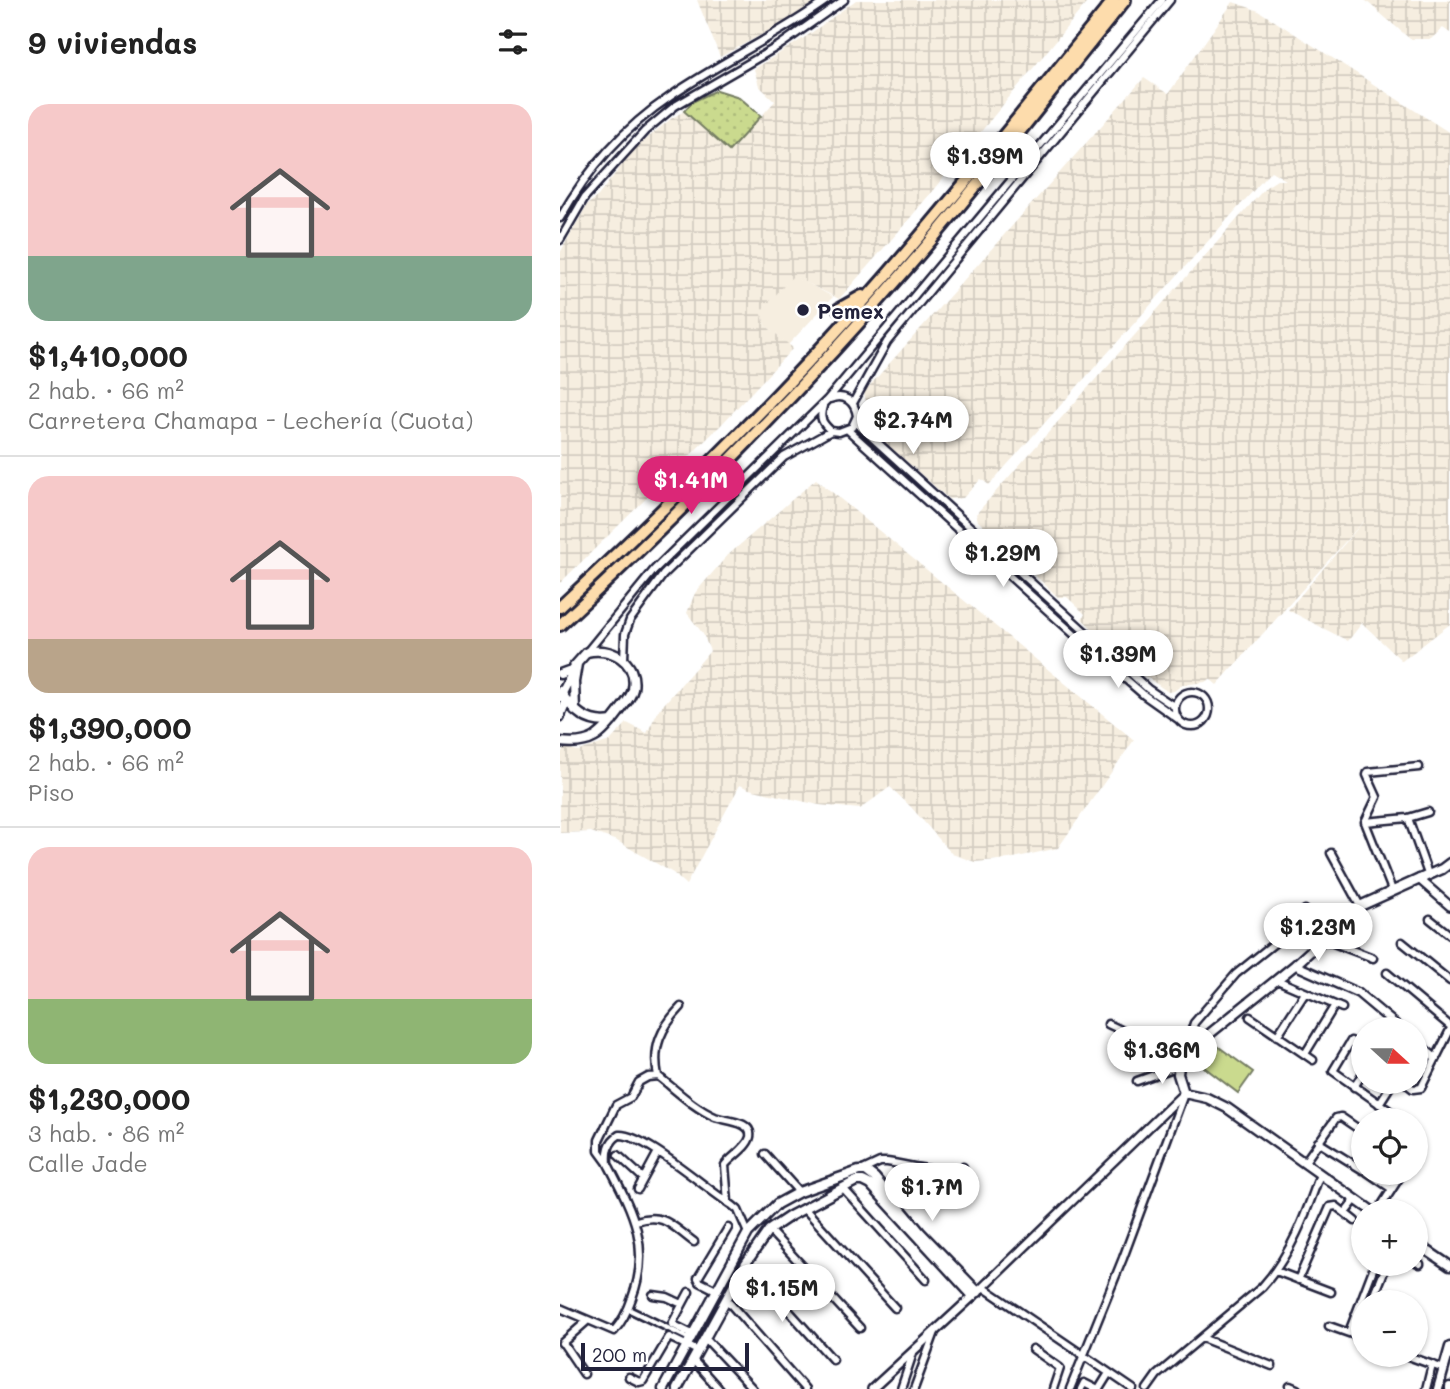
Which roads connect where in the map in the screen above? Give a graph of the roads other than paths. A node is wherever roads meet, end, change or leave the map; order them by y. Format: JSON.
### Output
{"nodes":[{"id":1,"x":827,"y":0,"type":"edge"},
{"id":2,"x":844,"y":0,"type":"edge"},
{"id":3,"x":1114,"y":0,"type":"edge"},
{"id":4,"x":1125,"y":0,"type":"edge"},
{"id":5,"x":1162,"y":0,"type":"edge"},
{"id":6,"x":1170,"y":0,"type":"edge"},
{"id":7,"x":630,"y":128,"type":"junction"},
{"id":8,"x":637,"y":139,"type":"junction"},
{"id":9,"x":560,"y":218,"type":"edge"},
{"id":10,"x":560,"y":240,"type":"edge"},
{"id":11,"x":904,"y":256,"type":"junction"},
{"id":12,"x":839,"y":309,"type":"dead end"},
{"id":13,"x":800,"y":356,"type":"dead end"},
{"id":14,"x":780,"y":391,"type":"junction"},
{"id":15,"x":825,"y":402,"type":"junction"},
{"id":16,"x":853,"y":403,"type":"junction"},
{"id":17,"x":855,"y":422,"type":"junction"},
{"id":18,"x":848,"y":430,"type":"junction"},
{"id":19,"x":831,"y":431,"type":"junction"},
{"id":20,"x":560,"y":607,"type":"edge"},
{"id":21,"x":560,"y":625,"type":"edge"},
{"id":22,"x":587,"y":652,"type":"junction"},
{"id":23,"x":624,"y":660,"type":"junction"},
{"id":24,"x":577,"y":664,"type":"junction"},
{"id":25,"x":560,"y":674,"type":"edge"},
{"id":26,"x":562,"y":695,"type":"edge"},
{"id":27,"x":1175,"y":707,"type":"junction"},
{"id":28,"x":575,"y":711,"type":"junction"},
{"id":29,"x":560,"y":716,"type":"edge"},
{"id":30,"x":1178,"y":719,"type":"junction"},
{"id":31,"x":612,"y":721,"type":"junction"},
{"id":32,"x":560,"y":742,"type":"edge"},
{"id":33,"x":1419,"y":767,"type":"dead end"},
{"id":34,"x":1428,"y":812,"type":"dead end"},
{"id":35,"x":1408,"y":818,"type":"junction"},
{"id":36,"x":1365,"y":822,"type":"junction"},
{"id":37,"x":1331,"y":853,"type":"dead end"},
{"id":38,"x":1450,"y":863,"type":"edge"},
{"id":39,"x":1428,"y":874,"type":"junction"},
{"id":40,"x":1419,"y":878,"type":"junction"},
{"id":41,"x":1392,"y":890,"type":"junction"},
{"id":42,"x":1360,"y":905,"type":"junction"},
{"id":43,"x":1450,"y":906,"type":"edge"},
{"id":44,"x":1305,"y":910,"type":"dead end"},
{"id":45,"x":1430,"y":919,"type":"dead end"},
{"id":46,"x":1450,"y":935,"type":"edge"},
{"id":47,"x":1323,"y":939,"type":"junction"},
{"id":48,"x":1402,"y":942,"type":"dead end"},
{"id":49,"x":1373,"y":958,"type":"dead end"},
{"id":50,"x":1295,"y":965,"type":"junction"},
{"id":51,"x":1387,"y":973,"type":"dead end"},
{"id":52,"x":1277,"y":980,"type":"junction"},
{"id":53,"x":1450,"y":981,"type":"edge"},
{"id":54,"x":1305,"y":993,"type":"junction"},
{"id":55,"x":681,"y":1007,"type":"dead end"},
{"id":56,"x":1250,"y":1017,"type":"dead end"},
{"id":57,"x":1387,"y":1017,"type":"edge"},
{"id":58,"x":1108,"y":1024,"type":"dead end"},
{"id":59,"x":1450,"y":1028,"type":"edge"},
{"id":60,"x":1278,"y":1036,"type":"junction"},
{"id":61,"x":1189,"y":1038,"type":"junction"},
{"id":62,"x":1351,"y":1041,"type":"edge"},
{"id":63,"x":1192,"y":1048,"type":"junction"},
{"id":64,"x":1428,"y":1052,"type":"edge"},
{"id":65,"x":1305,"y":1054,"type":"junction"},
{"id":66,"x":1435,"y":1058,"type":"junction"},
{"id":67,"x":1313,"y":1060,"type":"dead end"},
{"id":68,"x":1179,"y":1066,"type":"junction"},
{"id":69,"x":1428,"y":1073,"type":"edge"},
{"id":70,"x":658,"y":1076,"type":"junction"},
{"id":71,"x":1137,"y":1081,"type":"dead end"},
{"id":72,"x":1351,"y":1085,"type":"edge"},
{"id":73,"x":1184,"y":1093,"type":"junction"},
{"id":74,"x":1364,"y":1094,"type":"edge"},
{"id":75,"x":1385,"y":1094,"type":"edge"},
{"id":76,"x":1379,"y":1104,"type":"junction"},
{"id":77,"x":1385,"y":1108,"type":"edge"},
{"id":78,"x":1351,"y":1125,"type":"edge"},
{"id":79,"x":1318,"y":1142,"type":"junction"},
{"id":80,"x":657,"y":1152,"type":"junction"},
{"id":81,"x":765,"y":1154,"type":"dead end"},
{"id":82,"x":618,"y":1155,"type":"dead end"},
{"id":83,"x":1351,"y":1162,"type":"edge"},
{"id":84,"x":1304,"y":1163,"type":"junction"},
{"id":85,"x":608,"y":1164,"type":"junction"},
{"id":86,"x":963,"y":1167,"type":"dead end"},
{"id":87,"x":863,"y":1171,"type":"junction"},
{"id":88,"x":1320,"y":1174,"type":"junction"},
{"id":89,"x":643,"y":1178,"type":"junction"},
{"id":90,"x":862,"y":1182,"type":"junction"},
{"id":91,"x":1386,"y":1185,"type":"edge"},
{"id":92,"x":1395,"y":1185,"type":"edge"},
{"id":93,"x":844,"y":1188,"type":"junction"},
{"id":94,"x":638,"y":1189,"type":"dead end"},
{"id":95,"x":1392,"y":1189,"type":"junction"},
{"id":96,"x":799,"y":1192,"type":"junction"},
{"id":97,"x":1356,"y":1199,"type":"edge"},
{"id":98,"x":1386,"y":1199,"type":"edge"},
{"id":99,"x":728,"y":1202,"type":"junction"},
{"id":100,"x":1351,"y":1205,"type":"edge"},
{"id":101,"x":804,"y":1208,"type":"junction"},
{"id":102,"x":1345,"y":1213,"type":"junction"},
{"id":103,"x":1351,"y":1218,"type":"edge"},
{"id":104,"x":636,"y":1221,"type":"junction"},
{"id":105,"x":728,"y":1228,"type":"dead end"},
{"id":106,"x":769,"y":1230,"type":"junction"},
{"id":107,"x":748,"y":1233,"type":"junction"},
{"id":108,"x":918,"y":1234,"type":"junction"},
{"id":109,"x":694,"y":1242,"type":"dead end"},
{"id":110,"x":1428,"y":1251,"type":"edge"},
{"id":111,"x":746,"y":1263,"type":"junction"},
{"id":112,"x":1450,"y":1266,"type":"edge"},
{"id":113,"x":1276,"y":1272,"type":"junction"},
{"id":114,"x":926,"y":1280,"type":"dead end"},
{"id":115,"x":1298,"y":1280,"type":"junction"},
{"id":116,"x":716,"y":1290,"type":"junction"},
{"id":117,"x":978,"y":1291,"type":"junction"},
{"id":118,"x":689,"y":1292,"type":"dead end"},
{"id":119,"x":1331,"y":1292,"type":"dead end"},
{"id":120,"x":653,"y":1295,"type":"dead end"},
{"id":121,"x":726,"y":1299,"type":"junction"},
{"id":122,"x":682,"y":1304,"type":"junction"},
{"id":123,"x":560,"y":1308,"type":"edge"},
{"id":124,"x":895,"y":1308,"type":"dead end"},
{"id":125,"x":628,"y":1309,"type":"junction"},
{"id":126,"x":587,"y":1321,"type":"junction"},
{"id":127,"x":1329,"y":1326,"type":"dead end"},
{"id":128,"x":1351,"y":1326,"type":"edge"},
{"id":129,"x":860,"y":1328,"type":"dead end"},
{"id":130,"x":935,"y":1332,"type":"junction"},
{"id":131,"x":1349,"y":1332,"type":"joint"},
{"id":132,"x":705,"y":1338,"type":"junction"},
{"id":133,"x":1202,"y":1338,"type":"junction"},
{"id":134,"x":690,"y":1339,"type":"junction"},
{"id":135,"x":562,"y":1344,"type":"edge"},
{"id":136,"x":1450,"y":1347,"type":"edge"},
{"id":137,"x":1033,"y":1349,"type":"dead end"},
{"id":138,"x":569,"y":1351,"type":"junction"},
{"id":139,"x":698,"y":1351,"type":"junction"},
{"id":140,"x":913,"y":1353,"type":"junction"},
{"id":141,"x":1083,"y":1355,"type":"junction"},
{"id":142,"x":560,"y":1356,"type":"edge"},
{"id":143,"x":693,"y":1360,"type":"junction"},
{"id":144,"x":833,"y":1360,"type":"dead end"},
{"id":145,"x":1428,"y":1364,"type":"edge"},
{"id":146,"x":1432,"y":1365,"type":"junction"},
{"id":147,"x":1272,"y":1366,"type":"dead end"},
{"id":148,"x":1444,"y":1369,"type":"junction"},
{"id":149,"x":1109,"y":1373,"type":"junction"},
{"id":150,"x":584,"y":1374,"type":"dead end"},
{"id":151,"x":629,"y":1377,"type":"dead end"},
{"id":152,"x":1054,"y":1386,"type":"edge"},
{"id":153,"x":663,"y":1389,"type":"edge"},
{"id":154,"x":677,"y":1389,"type":"edge"},
{"id":155,"x":719,"y":1389,"type":"edge"},
{"id":156,"x":753,"y":1389,"type":"edge"},
{"id":157,"x":805,"y":1389,"type":"edge"},
{"id":158,"x":872,"y":1389,"type":"edge"},
{"id":159,"x":901,"y":1389,"type":"edge"},
{"id":160,"x":914,"y":1389,"type":"edge"},
{"id":161,"x":1069,"y":1389,"type":"edge"},
{"id":162,"x":1080,"y":1389,"type":"edge"},
{"id":163,"x":1097,"y":1389,"type":"edge"},
{"id":164,"x":1133,"y":1389,"type":"edge"},
{"id":165,"x":1147,"y":1389,"type":"edge"},
{"id":166,"x":1426,"y":1389,"type":"edge"},
{"id":167,"x":1438,"y":1389,"type":"edge"}],
"edges":[{"from":1,"to":7,"type":"street"},
{"from":2,"to":8,"type":"street"},
{"from":3,"to":11,"type":"highway"},
{"from":4,"to":21,"type":"highway"},
{"from":5,"to":15,"type":"street"},
{"from":6,"to":16,"type":"street"},
{"from":7,"to":8,"type":"street"},
{"from":7,"to":9,"type":"street"},
{"from":8,"to":10,"type":"street"},
{"from":11,"to":12,"type":"highway"},
{"from":11,"to":14,"type":"highway"},
{"from":13,"to":14,"type":"highway"},
{"from":14,"to":20,"type":"highway"},
{"from":15,"to":16,"type":"street"},
{"from":15,"to":19,"type":"street"},
{"from":15,"to":22,"type":"street"},
{"from":16,"to":17,"type":"street"},
{"from":17,"to":18,"type":"street"},
{"from":17,"to":27,"type":"street"},
{"from":18,"to":19,"type":"street"},
{"from":18,"to":30,"type":"street"},
{"from":19,"to":23,"type":"street"},
{"from":22,"to":23,"type":"main road"},
{"from":22,"to":24,"type":"main road"},
{"from":23,"to":31,"type":"main road"},
{"from":24,"to":25,"type":"main road"},
{"from":24,"to":26,"type":"main road"},
{"from":24,"to":28,"type":"main road"},
{"from":26,"to":28,"type":"main road"},
{"from":26,"to":29,"type":"main road"},
{"from":27,"to":30,"type":"street"},
{"from":27,"to":30,"type":"street"},
{"from":28,"to":31,"type":"main road"},
{"from":31,"to":32,"type":"main road"},
{"from":33,"to":36,"type":"street"},
{"from":34,"to":35,"type":"street"},
{"from":35,"to":36,"type":"street"},
{"from":35,"to":39,"type":"street"},
{"from":36,"to":41,"type":"street"},
{"from":37,"to":42,"type":"street"},
{"from":38,"to":39,"type":"main road"},
{"from":39,"to":40,"type":"main road"},
{"from":40,"to":41,"type":"main road"},
{"from":40,"to":43,"type":"street"},
{"from":41,"to":42,"type":"main road"},
{"from":42,"to":47,"type":"main road"},
{"from":44,"to":61,"type":"street"},
{"from":45,"to":46,"type":"street"},
{"from":47,"to":49,"type":"street"},
{"from":47,"to":50,"type":"main road"},
{"from":48,"to":53,"type":"street"},
{"from":50,"to":52,"type":"main road"},
{"from":50,"to":57,"type":"street"},
{"from":51,"to":59,"type":"street"},
{"from":52,"to":54,"type":"street"},
{"from":52,"to":63,"type":"main road"},
{"from":54,"to":60,"type":"street"},
{"from":54,"to":65,"type":"street"},
{"from":55,"to":70,"type":"street"},
{"from":56,"to":60,"type":"street"},
{"from":58,"to":61,"type":"street"},
{"from":59,"to":66,"type":"street"},
{"from":60,"to":65,"type":"street"},
{"from":61,"to":63,"type":"street"},
{"from":62,"to":72,"type":"street"},
{"from":63,"to":68,"type":"main road"},
{"from":64,"to":66,"type":"street"},
{"from":65,"to":67,"type":"street"},
{"from":66,"to":69,"type":"street"},
{"from":68,"to":71,"type":"street"},
{"from":68,"to":73,"type":"main road"},
{"from":70,"to":85,"type":"street"},
{"from":70,"to":99,"type":"street"},
{"from":73,"to":84,"type":"main road"},
{"from":73,"to":117,"type":"street"},
{"from":73,"to":141,"type":"street"},
{"from":74,"to":76,"type":"street"},
{"from":75,"to":76,"type":"street"},
{"from":76,"to":77,"type":"street"},
{"from":78,"to":79,"type":"street"},
{"from":79,"to":83,"type":"street"},
{"from":79,"to":84,"type":"street"},
{"from":80,"to":85,"type":"street"},
{"from":80,"to":89,"type":"street"},
{"from":80,"to":99,"type":"street"},
{"from":81,"to":96,"type":"street"},
{"from":82,"to":89,"type":"street"},
{"from":84,"to":88,"type":"main road"},
{"from":85,"to":104,"type":"street"},
{"from":86,"to":87,"type":"street"},
{"from":87,"to":90,"type":"street"},
{"from":87,"to":90,"type":"street"},
{"from":87,"to":96,"type":"main road"},
{"from":87,"to":108,"type":"main road"},
{"from":88,"to":97,"type":"main road"},
{"from":88,"to":113,"type":"street"},
{"from":89,"to":94,"type":"street"},
{"from":90,"to":93,"type":"main road"},
{"from":90,"to":108,"type":"main road"},
{"from":91,"to":95,"type":"street"},
{"from":92,"to":95,"type":"street"},
{"from":93,"to":101,"type":"main road"},
{"from":93,"to":114,"type":"street"},
{"from":95,"to":98,"type":"street"},
{"from":96,"to":107,"type":"main road"},
{"from":99,"to":107,"type":"street"},
{"from":100,"to":102,"type":"street"},
{"from":101,"to":106,"type":"main road"},
{"from":101,"to":124,"type":"street"},
{"from":102,"to":103,"type":"street"},
{"from":102,"to":115,"type":"street"},
{"from":104,"to":109,"type":"street"},
{"from":104,"to":125,"type":"street"},
{"from":105,"to":116,"type":"street"},
{"from":106,"to":111,"type":"main road"},
{"from":106,"to":129,"type":"street"},
{"from":107,"to":116,"type":"main road"},
{"from":108,"to":117,"type":"main road"},
{"from":110,"to":112,"type":"main road"},
{"from":111,"to":121,"type":"main road"},
{"from":111,"to":144,"type":"street"},
{"from":113,"to":115,"type":"street"},
{"from":113,"to":133,"type":"street"},
{"from":115,"to":119,"type":"street"},
{"from":116,"to":134,"type":"main road"},
{"from":117,"to":130,"type":"street"},
{"from":117,"to":141,"type":"street"},
{"from":118,"to":122,"type":"street"},
{"from":120,"to":122,"type":"street"},
{"from":121,"to":132,"type":"main road"},
{"from":121,"to":157,"type":"street"},
{"from":122,"to":134,"type":"street"},
{"from":123,"to":126,"type":"street"},
{"from":125,"to":126,"type":"street"},
{"from":125,"to":134,"type":"street"},
{"from":126,"to":135,"type":"street"},
{"from":127,"to":131,"type":"street"},
{"from":128,"to":131,"type":"street"},
{"from":130,"to":140,"type":"street"},
{"from":130,"to":160,"type":"street"},
{"from":132,"to":139,"type":"main road"},
{"from":132,"to":156,"type":"street"},
{"from":133,"to":147,"type":"street"},
{"from":133,"to":165,"type":"street"},
{"from":134,"to":139,"type":"street"},
{"from":134,"to":151,"type":"street"},
{"from":134,"to":153,"type":"main road"},
{"from":135,"to":138,"type":"street"},
{"from":136,"to":148,"type":"main road"},
{"from":137,"to":152,"type":"street"},
{"from":138,"to":142,"type":"street"},
{"from":138,"to":150,"type":"street"},
{"from":139,"to":143,"type":"main road"},
{"from":140,"to":158,"type":"street"},
{"from":140,"to":159,"type":"street"},
{"from":141,"to":149,"type":"street"},
{"from":141,"to":161,"type":"street"},
{"from":143,"to":154,"type":"main road"},
{"from":143,"to":155,"type":"street"},
{"from":145,"to":146,"type":"street"},
{"from":146,"to":148,"type":"street"},
{"from":146,"to":166,"type":"street"},
{"from":148,"to":167,"type":"main road"},
{"from":149,"to":163,"type":"street"},
{"from":149,"to":164,"type":"street"},
{"from":152,"to":161,"type":"street"},
{"from":162,"to":163,"type":"street"}]}
